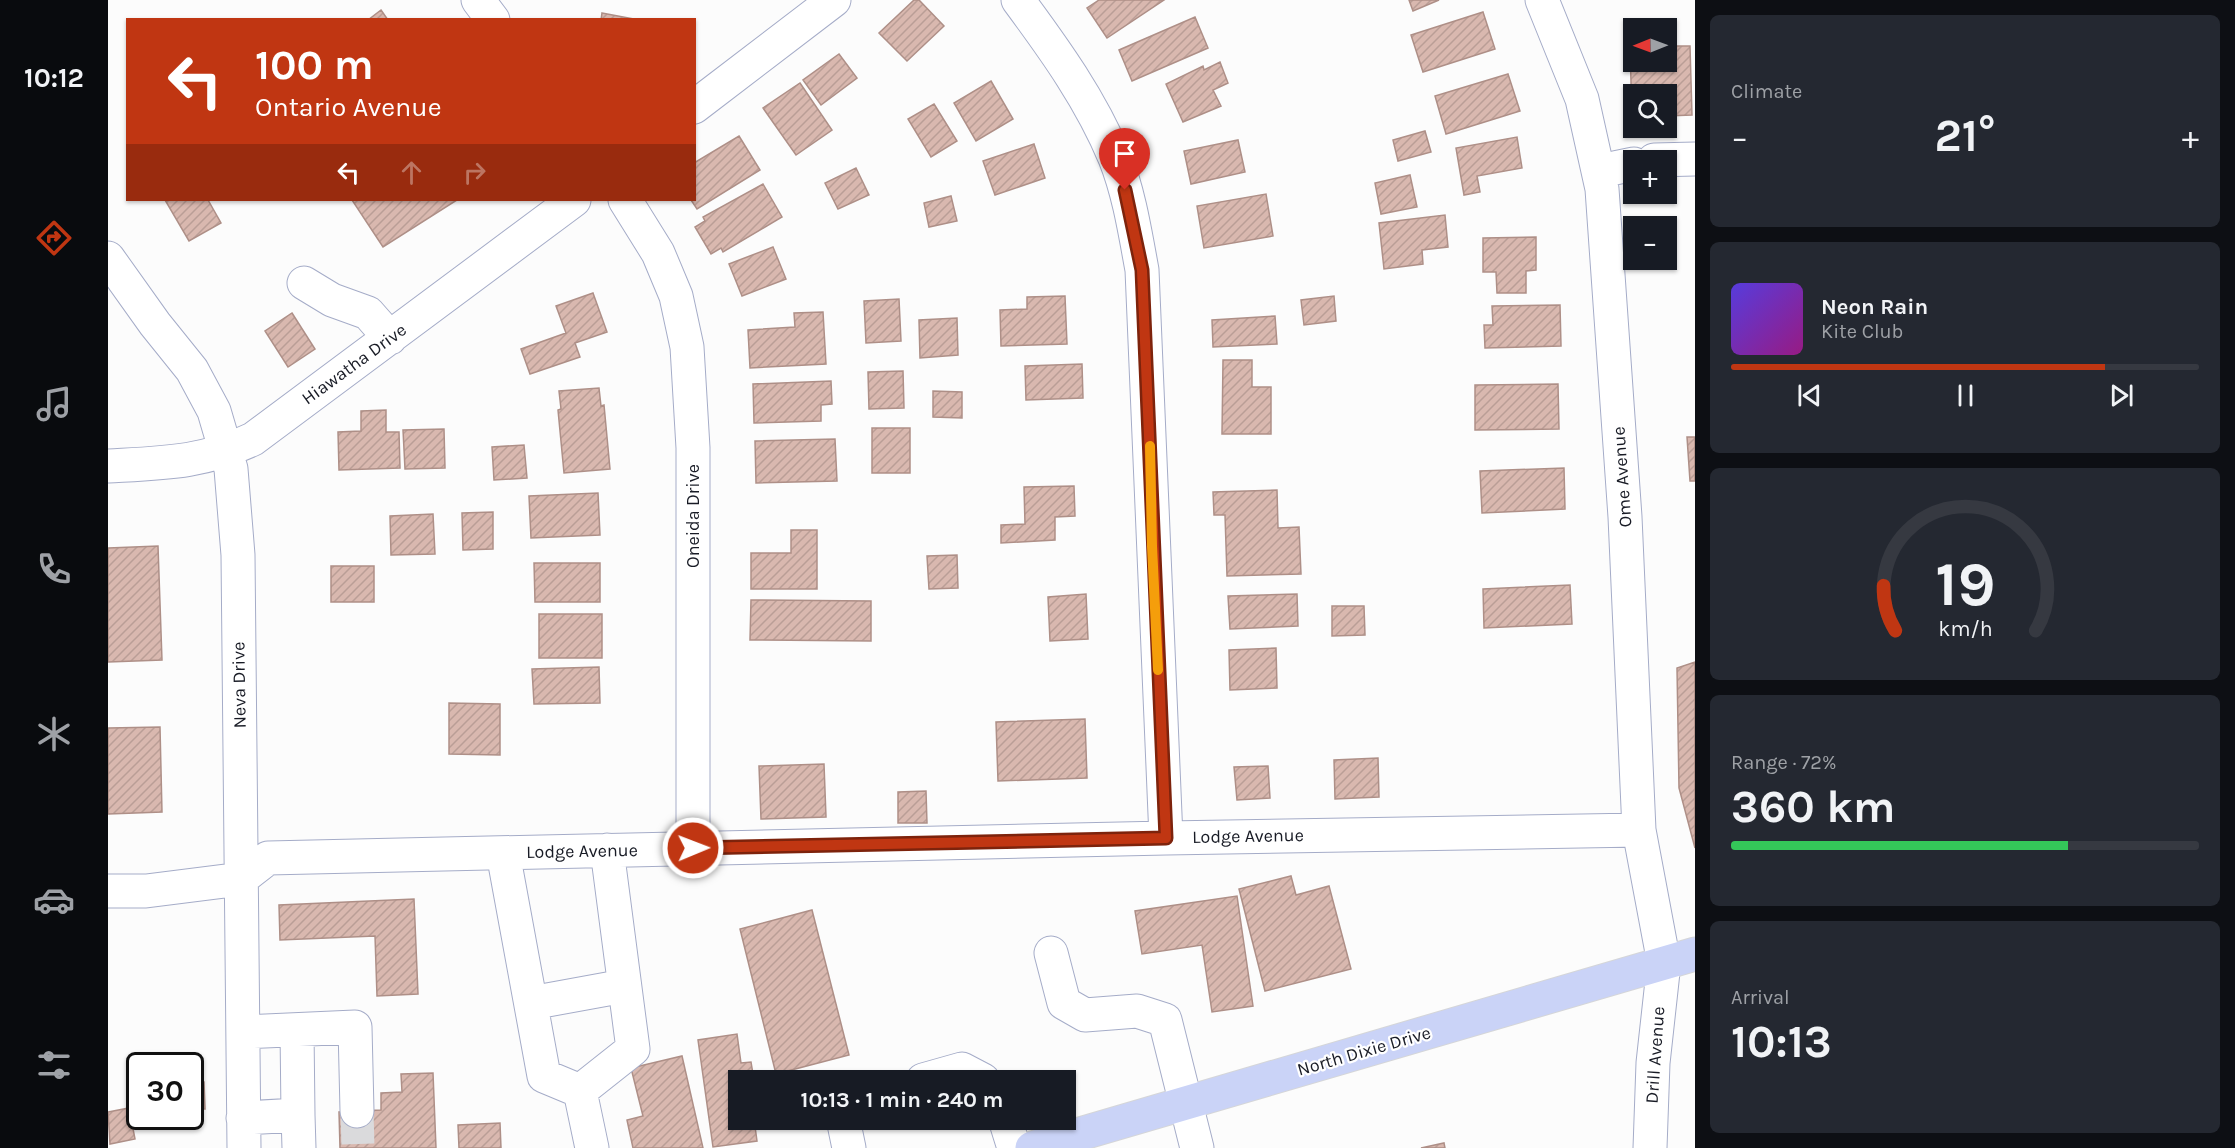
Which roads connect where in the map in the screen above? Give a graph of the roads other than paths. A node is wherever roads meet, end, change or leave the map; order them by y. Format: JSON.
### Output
{"nodes":[{"id":1,"x":478,"y":0,"type":"edge"},
{"id":2,"x":834,"y":0,"type":"edge"},
{"id":3,"x":1018,"y":0,"type":"edge"},
{"id":4,"x":1542,"y":0,"type":"edge"},
{"id":5,"x":492,"y":18,"type":"edge"},
{"id":6,"x":696,"y":105,"type":"edge"},
{"id":7,"x":1677,"y":159,"type":"edge"},
{"id":8,"x":1695,"y":159,"type":"edge"},
{"id":9,"x":1623,"y":166,"type":"edge"},
{"id":10,"x":1599,"y":171,"type":"junction"},
{"id":11,"x":573,"y":201,"type":"edge"},
{"id":12,"x":626,"y":201,"type":"edge"},
{"id":13,"x":108,"y":258,"type":"edge"},
{"id":14,"x":304,"y":283,"type":"dead end"},
{"id":15,"x":390,"y":338,"type":"junction"},
{"id":16,"x":227,"y":452,"type":"junction"},
{"id":17,"x":108,"y":466,"type":"edge"},
{"id":18,"x":1640,"y":830,"type":"junction"},
{"id":19,"x":1166,"y":838,"type":"junction"},
{"id":20,"x":693,"y":848,"type":"junction"},
{"id":21,"x":607,"y":850,"type":"junction"},
{"id":22,"x":503,"y":853,"type":"junction"},
{"id":23,"x":241,"y":879,"type":"junction"},
{"id":24,"x":108,"y":891,"type":"edge"},
{"id":25,"x":1051,"y":953,"type":"dead end"},
{"id":26,"x":1695,"y":954,"type":"edge"},
{"id":27,"x":1664,"y":963,"type":"junction"},
{"id":28,"x":624,"y":986,"type":"junction"},
{"id":29,"x":531,"y":1003,"type":"junction"},
{"id":30,"x":297,"y":1030,"type":"junction"},
{"id":31,"x":243,"y":1032,"type":"junction"},
{"id":32,"x":580,"y":1091,"type":"junction"},
{"id":33,"x":1185,"y":1104,"type":"junction"},
{"id":34,"x":357,"y":1111,"type":"tunnel mouth"},
{"id":35,"x":298,"y":1115,"type":"junction"},
{"id":36,"x":845,"y":1130,"type":"edge"},
{"id":37,"x":1008,"y":1130,"type":"edge"},
{"id":38,"x":243,"y":1133,"type":"edge"},
{"id":39,"x":299,"y":1148,"type":"edge"},
{"id":40,"x":592,"y":1148,"type":"edge"},
{"id":41,"x":849,"y":1148,"type":"edge"},
{"id":42,"x":1014,"y":1148,"type":"edge"},
{"id":43,"x":1032,"y":1148,"type":"edge"},
{"id":44,"x":1197,"y":1148,"type":"edge"},
{"id":45,"x":1650,"y":1148,"type":"edge"}],
"edges":[{"from":1,"to":5,"type":"street"},
{"from":2,"to":6,"type":"street"},
{"from":3,"to":19,"type":"street"},
{"from":4,"to":10,"type":"street","name":"Ome Avenue"},
{"from":7,"to":8,"type":"street"},
{"from":9,"to":10,"type":"street"},
{"from":10,"to":18,"type":"street","name":"Ome Avenue"},
{"from":11,"to":15,"type":"street","name":"Hiawatha Drive"},
{"from":12,"to":20,"type":"street","name":"Oneida Drive"},
{"from":13,"to":16,"type":"street","name":"Neva Drive"},
{"from":14,"to":15,"type":"street"},
{"from":15,"to":16,"type":"street","name":"Hiawatha Drive"},
{"from":16,"to":17,"type":"street","name":"Hiawatha Drive"},
{"from":16,"to":23,"type":"street","name":"Neva Drive"},
{"from":18,"to":19,"type":"street","name":"Lodge Avenue"},
{"from":18,"to":27,"type":"street","name":"Ome Avenue"},
{"from":19,"to":20,"type":"street","name":"Lodge Avenue"},
{"from":20,"to":21,"type":"street","name":"Lodge Avenue"},
{"from":21,"to":22,"type":"street","name":"Lodge Avenue"},
{"from":21,"to":28,"type":"street"},
{"from":22,"to":23,"type":"street","name":"Lodge Avenue"},
{"from":22,"to":29,"type":"street"},
{"from":23,"to":24,"type":"street"},
{"from":23,"to":31,"type":"street","name":"Neva Drive"},
{"from":25,"to":33,"type":"street"},
{"from":26,"to":27,"type":"main road","name":"North Dixie Drive"},
{"from":27,"to":33,"type":"main road","name":"North Dixie Drive"},
{"from":27,"to":45,"type":"street","name":"Drill Avenue"},
{"from":28,"to":29,"type":"street"},
{"from":28,"to":32,"type":"street"},
{"from":29,"to":32,"type":"street"},
{"from":30,"to":31,"type":"street"},
{"from":30,"to":34,"type":"street"},
{"from":30,"to":35,"type":"street"},
{"from":31,"to":38,"type":"street","name":"Neva Drive"},
{"from":32,"to":40,"type":"street"},
{"from":33,"to":43,"type":"main road","name":"North Dixie Drive"},
{"from":33,"to":44,"type":"street"},
{"from":35,"to":38,"type":"street"},
{"from":35,"to":39,"type":"street"},
{"from":36,"to":41,"type":"street"},
{"from":37,"to":42,"type":"street"}]}
